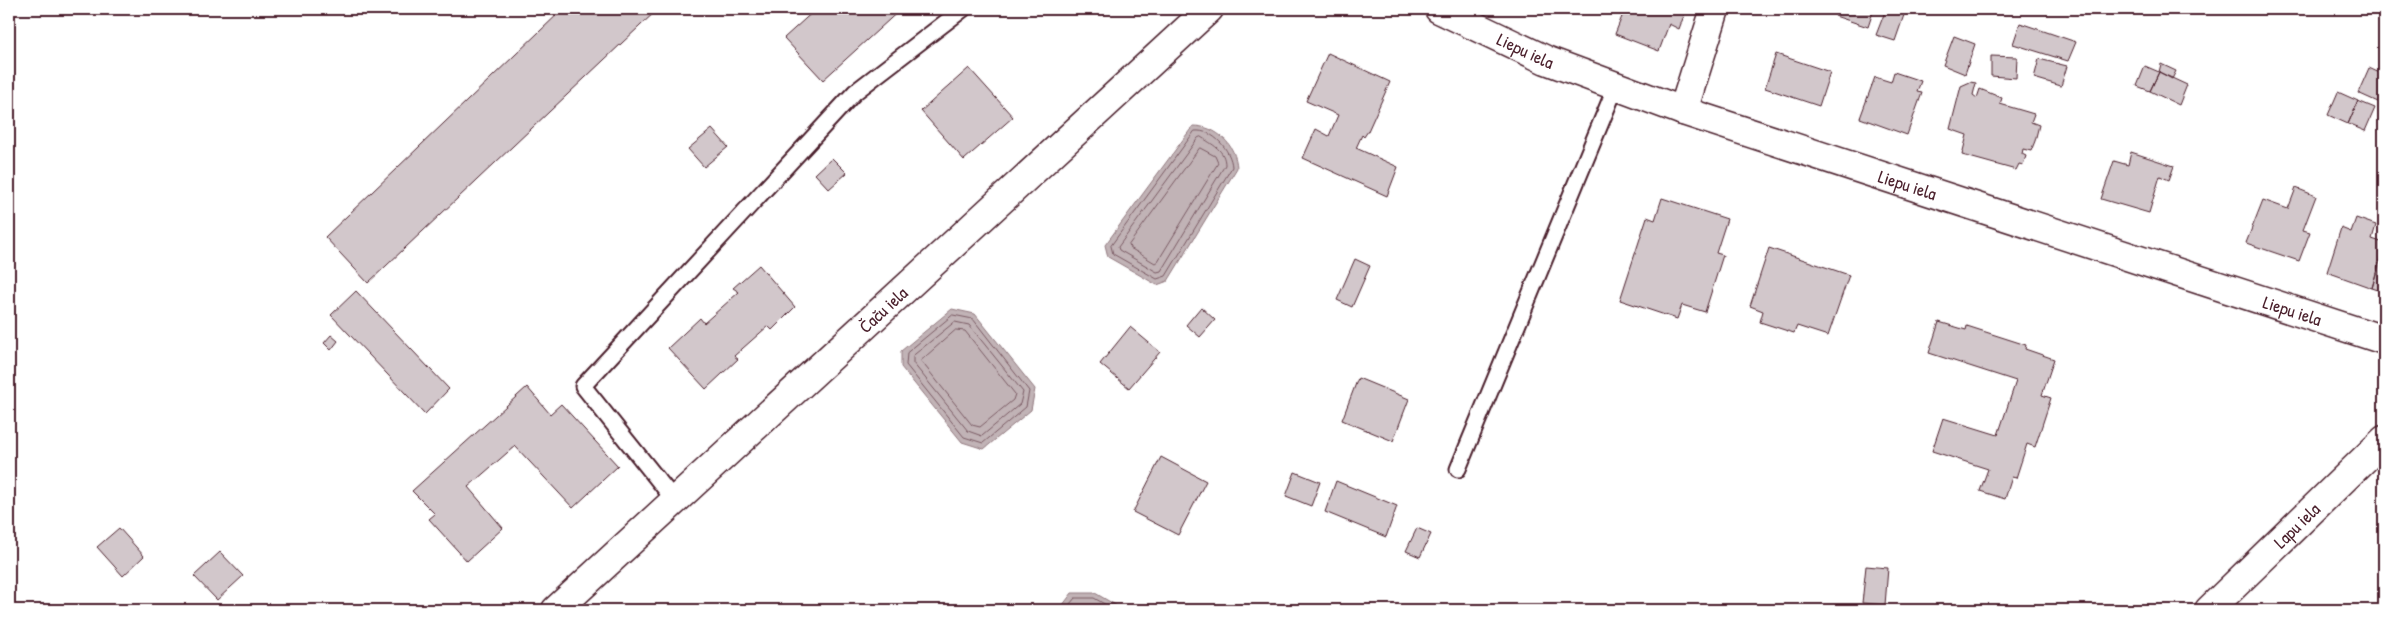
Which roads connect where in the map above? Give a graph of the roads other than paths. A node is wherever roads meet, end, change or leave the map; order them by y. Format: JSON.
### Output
{"nodes":[{"id":1,"x":963,"y":9,"type":"edge"},
{"id":2,"x":1209,"y":9,"type":"edge"},
{"id":3,"x":1439,"y":9,"type":"edge"},
{"id":4,"x":1715,"y":9,"type":"edge"},
{"id":5,"x":1616,"y":86,"type":"junction"},
{"id":6,"x":1683,"y":111,"type":"junction"},
{"id":7,"x":2384,"y":340,"type":"edge"},
{"id":8,"x":2384,"y":440,"type":"edge"},
{"id":9,"x":1458,"y":469,"type":"dead end"},
{"id":10,"x":674,"y":501,"type":"junction"},
{"id":11,"x":561,"y":608,"type":"edge"},
{"id":12,"x":2209,"y":610,"type":"edge"}],
"edges":[{"from":1,"to":10,"type":"lane"},
{"from":2,"to":10,"type":"street","name":"Čaču iela"},
{"from":3,"to":5,"type":"street","name":"Liepu iela"},
{"from":4,"to":6,"type":"street"},
{"from":5,"to":6,"type":"street","name":"Liepu iela"},
{"from":5,"to":9,"type":"lane"},
{"from":6,"to":7,"type":"street","name":"Liepu iela"},
{"from":8,"to":12,"type":"street","name":"Lapu iela"},
{"from":10,"to":11,"type":"street","name":"Čaču iela"}]}
